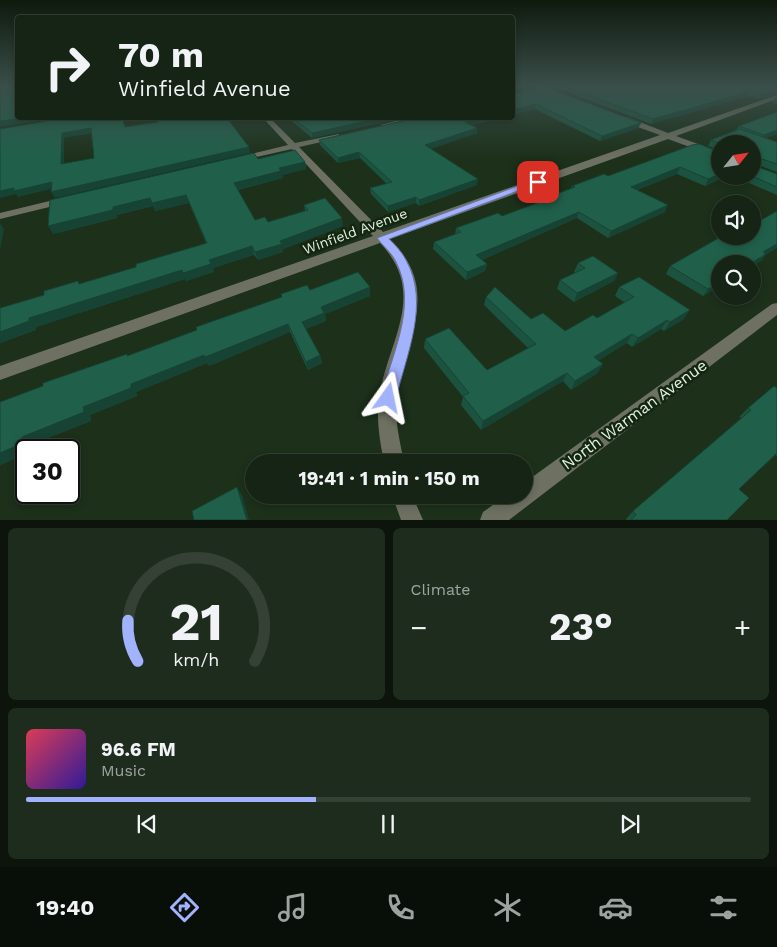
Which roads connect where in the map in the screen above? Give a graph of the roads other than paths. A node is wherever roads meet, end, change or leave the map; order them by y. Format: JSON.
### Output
{"nodes":[{"id":1,"x":743,"y":109,"type":"edge"},
{"id":2,"x":617,"y":116,"type":"edge"},
{"id":3,"x":268,"y":120,"type":"edge"},
{"id":4,"x":406,"y":120,"type":"edge"},
{"id":5,"x":378,"y":126,"type":"edge"},
{"id":6,"x":350,"y":133,"type":"edge"},
{"id":7,"x":669,"y":136,"type":"junction"},
{"id":8,"x":294,"y":146,"type":"junction"},
{"id":9,"x":711,"y":152,"type":"edge"},
{"id":10,"x":227,"y":162,"type":"edge"},
{"id":11,"x":76,"y":198,"type":"edge"},
{"id":12,"x":0,"y":216,"type":"edge"},
{"id":13,"x":382,"y":238,"type":"junction"},
{"id":14,"x":777,"y":308,"type":"edge"},
{"id":15,"x":0,"y":374,"type":"edge"},
{"id":16,"x":392,"y":454,"type":"edge"},
{"id":17,"x":406,"y":504,"type":"edge"},
{"id":18,"x":412,"y":520,"type":"edge"},
{"id":19,"x":491,"y":520,"type":"edge"}],
"edges":[{"from":1,"to":7,"type":"street","name":"Winfield Avenue"},
{"from":2,"to":7,"type":"street"},
{"from":3,"to":8,"type":"street"},
{"from":4,"to":5,"type":"street"},
{"from":6,"to":8,"type":"street"},
{"from":7,"to":9,"type":"street"},
{"from":7,"to":13,"type":"street","name":"Winfield Avenue"},
{"from":8,"to":10,"type":"street"},
{"from":8,"to":13,"type":"street"},
{"from":11,"to":12,"type":"street"},
{"from":13,"to":15,"type":"street","name":"Winfield Avenue"},
{"from":13,"to":16,"type":"street"},
{"from":14,"to":19,"type":"street","name":"North Warman Avenue"},
{"from":17,"to":18,"type":"street"}]}
